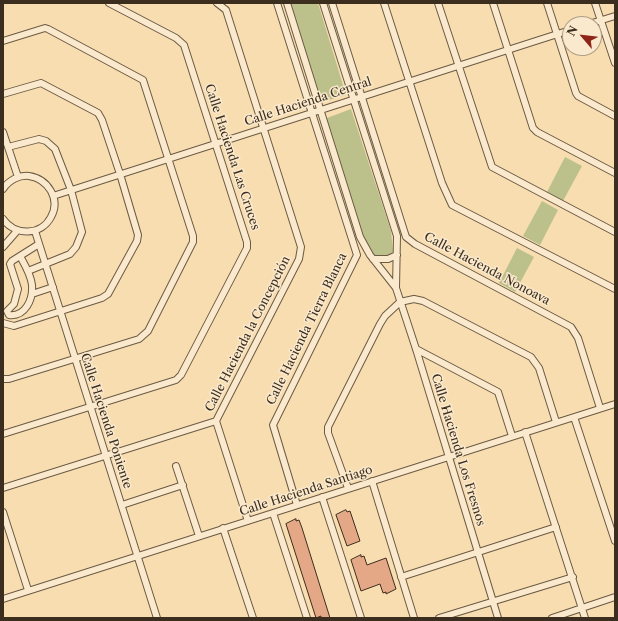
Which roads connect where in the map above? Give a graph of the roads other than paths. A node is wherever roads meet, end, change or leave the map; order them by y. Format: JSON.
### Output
{"nodes":[{"id":1,"x":108,"y":3,"type":"edge"},
{"id":2,"x":217,"y":3,"type":"edge"},
{"id":3,"x":277,"y":3,"type":"edge"},
{"id":4,"x":287,"y":3,"type":"edge"},
{"id":5,"x":323,"y":3,"type":"edge"},
{"id":6,"x":332,"y":3,"type":"edge"},
{"id":7,"x":384,"y":3,"type":"edge"},
{"id":8,"x":438,"y":3,"type":"edge"},
{"id":9,"x":493,"y":3,"type":"edge"},
{"id":10,"x":547,"y":3,"type":"edge"},
{"id":11,"x":595,"y":3,"type":"edge"},
{"id":12,"x":600,"y":16,"type":"edge"},
{"id":13,"x":615,"y":16,"type":"edge"},
{"id":14,"x":602,"y":20,"type":"edge"},
{"id":15,"x":602,"y":23,"type":"edge"},
{"id":16,"x":562,"y":32,"type":"edge"},
{"id":17,"x":556,"y":34,"type":"junction"},
{"id":18,"x":3,"y":41,"type":"edge"},
{"id":19,"x":509,"y":50,"type":"junction"},
{"id":20,"x":615,"y":63,"type":"edge"},
{"id":21,"x":458,"y":66,"type":"junction"},
{"id":22,"x":410,"y":81,"type":"junction"},
{"id":23,"x":3,"y":94,"type":"edge"},
{"id":24,"x":362,"y":97,"type":"junction"},
{"id":25,"x":354,"y":99,"type":"junction"},
{"id":26,"x":321,"y":110,"type":"junction"},
{"id":27,"x":313,"y":113,"type":"junction"},
{"id":28,"x":615,"y":116,"type":"edge"},
{"id":29,"x":265,"y":128,"type":"junction"},
{"id":30,"x":3,"y":132,"type":"edge"},
{"id":31,"x":216,"y":143,"type":"junction"},
{"id":32,"x":8,"y":147,"type":"junction"},
{"id":33,"x":168,"y":159,"type":"junction"},
{"id":34,"x":615,"y":173,"type":"edge"},
{"id":35,"x":120,"y":174,"type":"junction"},
{"id":36,"x":18,"y":177,"type":"junction"},
{"id":37,"x":3,"y":189,"type":"edge"},
{"id":38,"x":71,"y":190,"type":"junction"},
{"id":39,"x":53,"y":196,"type":"junction"},
{"id":40,"x":3,"y":221,"type":"edge"},
{"id":41,"x":17,"y":231,"type":"junction"},
{"id":42,"x":35,"y":231,"type":"junction"},
{"id":43,"x":615,"y":232,"type":"edge"},
{"id":44,"x":39,"y":244,"type":"junction"},
{"id":45,"x":3,"y":247,"type":"edge"},
{"id":46,"x":397,"y":255,"type":"junction"},
{"id":47,"x":20,"y":256,"type":"junction"},
{"id":48,"x":373,"y":259,"type":"junction"},
{"id":49,"x":46,"y":264,"type":"junction"},
{"id":50,"x":28,"y":271,"type":"junction"},
{"id":51,"x":53,"y":287,"type":"junction"},
{"id":52,"x":612,"y":287,"type":"edge"},
{"id":53,"x":396,"y":288,"type":"junction"},
{"id":54,"x":32,"y":294,"type":"junction"},
{"id":55,"x":400,"y":302,"type":"junction"},
{"id":56,"x":60,"y":311,"type":"junction"},
{"id":57,"x":19,"y":315,"type":"junction"},
{"id":58,"x":3,"y":323,"type":"edge"},
{"id":59,"x":23,"y":323,"type":"junction"},
{"id":60,"x":416,"y":349,"type":"junction"},
{"id":61,"x":75,"y":359,"type":"junction"},
{"id":62,"x":3,"y":379,"type":"edge"},
{"id":63,"x":615,"y":404,"type":"edge"},
{"id":64,"x":90,"y":407,"type":"junction"},
{"id":65,"x":600,"y":408,"type":"junction"},
{"id":66,"x":574,"y":417,"type":"junction"},
{"id":67,"x":216,"y":421,"type":"junction"},
{"id":68,"x":556,"y":422,"type":"junction"},
{"id":69,"x":525,"y":432,"type":"junction"},
{"id":70,"x":3,"y":434,"type":"edge"},
{"id":71,"x":512,"y":436,"type":"junction"},
{"id":72,"x":449,"y":456,"type":"junction"},
{"id":73,"x":106,"y":457,"type":"junction"},
{"id":74,"x":176,"y":466,"type":"dead end"},
{"id":75,"x":372,"y":481,"type":"junction"},
{"id":76,"x":183,"y":485,"type":"junction"},
{"id":77,"x":3,"y":488,"type":"edge"},
{"id":78,"x":348,"y":488,"type":"junction"},
{"id":79,"x":322,"y":497,"type":"junction"},
{"id":80,"x":297,"y":504,"type":"junction"},
{"id":81,"x":122,"y":505,"type":"junction"},
{"id":82,"x":3,"y":512,"type":"edge"},
{"id":83,"x":272,"y":513,"type":"junction"},
{"id":84,"x":248,"y":521,"type":"junction"},
{"id":85,"x":556,"y":527,"type":"junction"},
{"id":86,"x":223,"y":528,"type":"junction"},
{"id":87,"x":199,"y":536,"type":"junction"},
{"id":88,"x":615,"y":541,"type":"edge"},
{"id":89,"x":477,"y":552,"type":"junction"},
{"id":90,"x":137,"y":556,"type":"junction"},
{"id":91,"x":401,"y":577,"type":"junction"},
{"id":92,"x":573,"y":577,"type":"junction"},
{"id":93,"x":28,"y":590,"type":"junction"},
{"id":94,"x":615,"y":597,"type":"edge"},
{"id":95,"x":3,"y":599,"type":"edge"},
{"id":96,"x":493,"y":601,"type":"junction"},
{"id":97,"x":582,"y":608,"type":"junction"},
{"id":98,"x":157,"y":618,"type":"edge"},
{"id":99,"x":253,"y":618,"type":"edge"},
{"id":100,"x":307,"y":618,"type":"edge"},
{"id":101,"x":361,"y":618,"type":"edge"},
{"id":102,"x":414,"y":618,"type":"edge"},
{"id":103,"x":439,"y":618,"type":"edge"},
{"id":104,"x":498,"y":618,"type":"edge"},
{"id":105,"x":552,"y":618,"type":"edge"},
{"id":106,"x":585,"y":618,"type":"edge"}],
"edges":[{"from":1,"to":31,"type":"street","name":"Calle Hacienda Las Cruces"},
{"from":2,"to":29,"type":"street","name":"Calle Hacienda la Concepción"},
{"from":3,"to":27,"type":"street","name":"Calle Hacienda Tierra Blanca"},
{"from":4,"to":26,"type":"street","name":"Calle Hacienda Los Fresnos"},
{"from":5,"to":25,"type":"street","name":"Calle Hacienda Los Fresnos"},
{"from":6,"to":24,"type":"street","name":"Calle Hacienda Nonoava"},
{"from":7,"to":22,"type":"street"},
{"from":8,"to":21,"type":"street"},
{"from":9,"to":19,"type":"street"},
{"from":10,"to":17,"type":"street"},
{"from":11,"to":12,"type":"street"},
{"from":13,"to":14,"type":"street"},
{"from":15,"to":20,"type":"street"},
{"from":16,"to":17,"type":"street","name":"Calle Hacienda Central"},
{"from":17,"to":19,"type":"street","name":"Calle Hacienda Central"},
{"from":17,"to":28,"type":"street"},
{"from":18,"to":33,"type":"street"},
{"from":19,"to":21,"type":"street","name":"Calle Hacienda Central"},
{"from":19,"to":34,"type":"street"},
{"from":21,"to":22,"type":"street","name":"Calle Hacienda Central"},
{"from":21,"to":43,"type":"street"},
{"from":22,"to":24,"type":"street","name":"Calle Hacienda Central"},
{"from":22,"to":52,"type":"street"},
{"from":23,"to":35,"type":"street"},
{"from":24,"to":25,"type":"street","name":"Calle Hacienda Central"},
{"from":24,"to":65,"type":"street","name":"Calle Hacienda Nonoava"},
{"from":25,"to":26,"type":"street","name":"Calle Hacienda Central"},
{"from":25,"to":46,"type":"street","name":"Calle Hacienda Los Fresnos"},
{"from":26,"to":27,"type":"street","name":"Calle Hacienda Central"},
{"from":26,"to":48,"type":"street","name":"Calle Hacienda Los Fresnos"},
{"from":27,"to":29,"type":"street","name":"Calle Hacienda Central"},
{"from":27,"to":80,"type":"street","name":"Calle Hacienda Tierra Blanca"},
{"from":29,"to":31,"type":"street","name":"Calle Hacienda Central"},
{"from":29,"to":67,"type":"street","name":"Calle Hacienda la Concepción"},
{"from":30,"to":32,"type":"street"},
{"from":31,"to":33,"type":"street","name":"Calle Hacienda Central"},
{"from":31,"to":64,"type":"street","name":"Calle Hacienda Las Cruces"},
{"from":32,"to":36,"type":"street"},
{"from":32,"to":38,"type":"street"},
{"from":33,"to":35,"type":"street","name":"Calle Hacienda Central"},
{"from":33,"to":61,"type":"street"},
{"from":35,"to":38,"type":"street","name":"Calle Hacienda Central"},
{"from":35,"to":56,"type":"street"},
{"from":36,"to":37,"type":"street"},
{"from":36,"to":39,"type":"street"},
{"from":38,"to":39,"type":"street","name":"Calle Hacienda Central"},
{"from":38,"to":49,"type":"street"},
{"from":39,"to":42,"type":"street"},
{"from":40,"to":41,"type":"street"},
{"from":41,"to":42,"type":"street"},
{"from":41,"to":45,"type":"street"},
{"from":42,"to":44,"type":"street","name":"Calle Hacienda Poniente"},
{"from":44,"to":47,"type":"street"},
{"from":44,"to":49,"type":"street","name":"Calle Hacienda Poniente"},
{"from":46,"to":48,"type":"street"},
{"from":46,"to":53,"type":"street","name":"Calle Hacienda Los Fresnos"},
{"from":47,"to":50,"type":"street"},
{"from":47,"to":57,"type":"street"},
{"from":48,"to":53,"type":"street","name":"Calle Hacienda Los Fresnos"},
{"from":49,"to":50,"type":"street"},
{"from":49,"to":51,"type":"street","name":"Calle Hacienda Poniente"},
{"from":50,"to":54,"type":"street"},
{"from":51,"to":54,"type":"street"},
{"from":51,"to":56,"type":"street","name":"Calle Hacienda Poniente"},
{"from":53,"to":55,"type":"street","name":"Calle Hacienda Los Fresnos"},
{"from":54,"to":57,"type":"street"},
{"from":55,"to":60,"type":"street","name":"Calle Hacienda Los Fresnos"},
{"from":55,"to":68,"type":"street"},
{"from":55,"to":78,"type":"street"},
{"from":56,"to":59,"type":"street"},
{"from":56,"to":61,"type":"street","name":"Calle Hacienda Poniente"},
{"from":57,"to":59,"type":"street"},
{"from":58,"to":59,"type":"street"},
{"from":60,"to":71,"type":"street"},
{"from":60,"to":72,"type":"street","name":"Calle Hacienda Los Fresnos"},
{"from":61,"to":62,"type":"street"},
{"from":61,"to":64,"type":"street","name":"Calle Hacienda Poniente"},
{"from":63,"to":65,"type":"street","name":"Calle Hacienda Santiago"},
{"from":64,"to":70,"type":"street","name":"Calle Hacienda Las Cruces"},
{"from":64,"to":73,"type":"street","name":"Calle Hacienda Poniente"},
{"from":65,"to":66,"type":"street","name":"Calle Hacienda Santiago"},
{"from":66,"to":68,"type":"street","name":"Calle Hacienda Santiago"},
{"from":66,"to":88,"type":"street"},
{"from":67,"to":73,"type":"street","name":"Calle Hacienda la Concepción"},
{"from":67,"to":84,"type":"street"},
{"from":68,"to":69,"type":"street","name":"Calle Hacienda Santiago"},
{"from":69,"to":71,"type":"street","name":"Calle Hacienda Santiago"},
{"from":69,"to":85,"type":"street"},
{"from":71,"to":72,"type":"street","name":"Calle Hacienda Santiago"},
{"from":72,"to":75,"type":"street","name":"Calle Hacienda Santiago"},
{"from":72,"to":89,"type":"street","name":"Calle Hacienda Los Fresnos"},
{"from":73,"to":77,"type":"street","name":"Calle Hacienda la Concepción"},
{"from":73,"to":81,"type":"street","name":"Calle Hacienda Poniente"},
{"from":74,"to":76,"type":"street"},
{"from":75,"to":78,"type":"street","name":"Calle Hacienda Santiago"},
{"from":75,"to":91,"type":"street"},
{"from":76,"to":81,"type":"street"},
{"from":76,"to":87,"type":"street"},
{"from":78,"to":79,"type":"street","name":"Calle Hacienda Santiago"},
{"from":79,"to":80,"type":"street","name":"Calle Hacienda Santiago"},
{"from":79,"to":101,"type":"street"},
{"from":80,"to":83,"type":"street","name":"Calle Hacienda Santiago"},
{"from":81,"to":90,"type":"street","name":"Calle Hacienda Poniente"},
{"from":82,"to":93,"type":"street"},
{"from":83,"to":84,"type":"street","name":"Calle Hacienda Santiago"},
{"from":83,"to":100,"type":"street"},
{"from":84,"to":86,"type":"street","name":"Calle Hacienda Santiago"},
{"from":85,"to":89,"type":"street"},
{"from":85,"to":92,"type":"street"},
{"from":86,"to":87,"type":"street","name":"Calle Hacienda Santiago"},
{"from":86,"to":99,"type":"street"},
{"from":87,"to":90,"type":"street","name":"Calle Hacienda Santiago"},
{"from":89,"to":91,"type":"street"},
{"from":89,"to":96,"type":"street","name":"Calle Hacienda Los Fresnos"},
{"from":90,"to":93,"type":"street","name":"Calle Hacienda Santiago"},
{"from":90,"to":98,"type":"street","name":"Calle Hacienda Poniente"},
{"from":91,"to":102,"type":"street"},
{"from":92,"to":96,"type":"street"},
{"from":92,"to":97,"type":"street"},
{"from":93,"to":95,"type":"street","name":"Calle Hacienda Santiago"},
{"from":94,"to":97,"type":"street"},
{"from":96,"to":103,"type":"street"},
{"from":96,"to":104,"type":"street","name":"Calle Hacienda Los Fresnos"},
{"from":97,"to":105,"type":"street"},
{"from":97,"to":106,"type":"street"}]}
